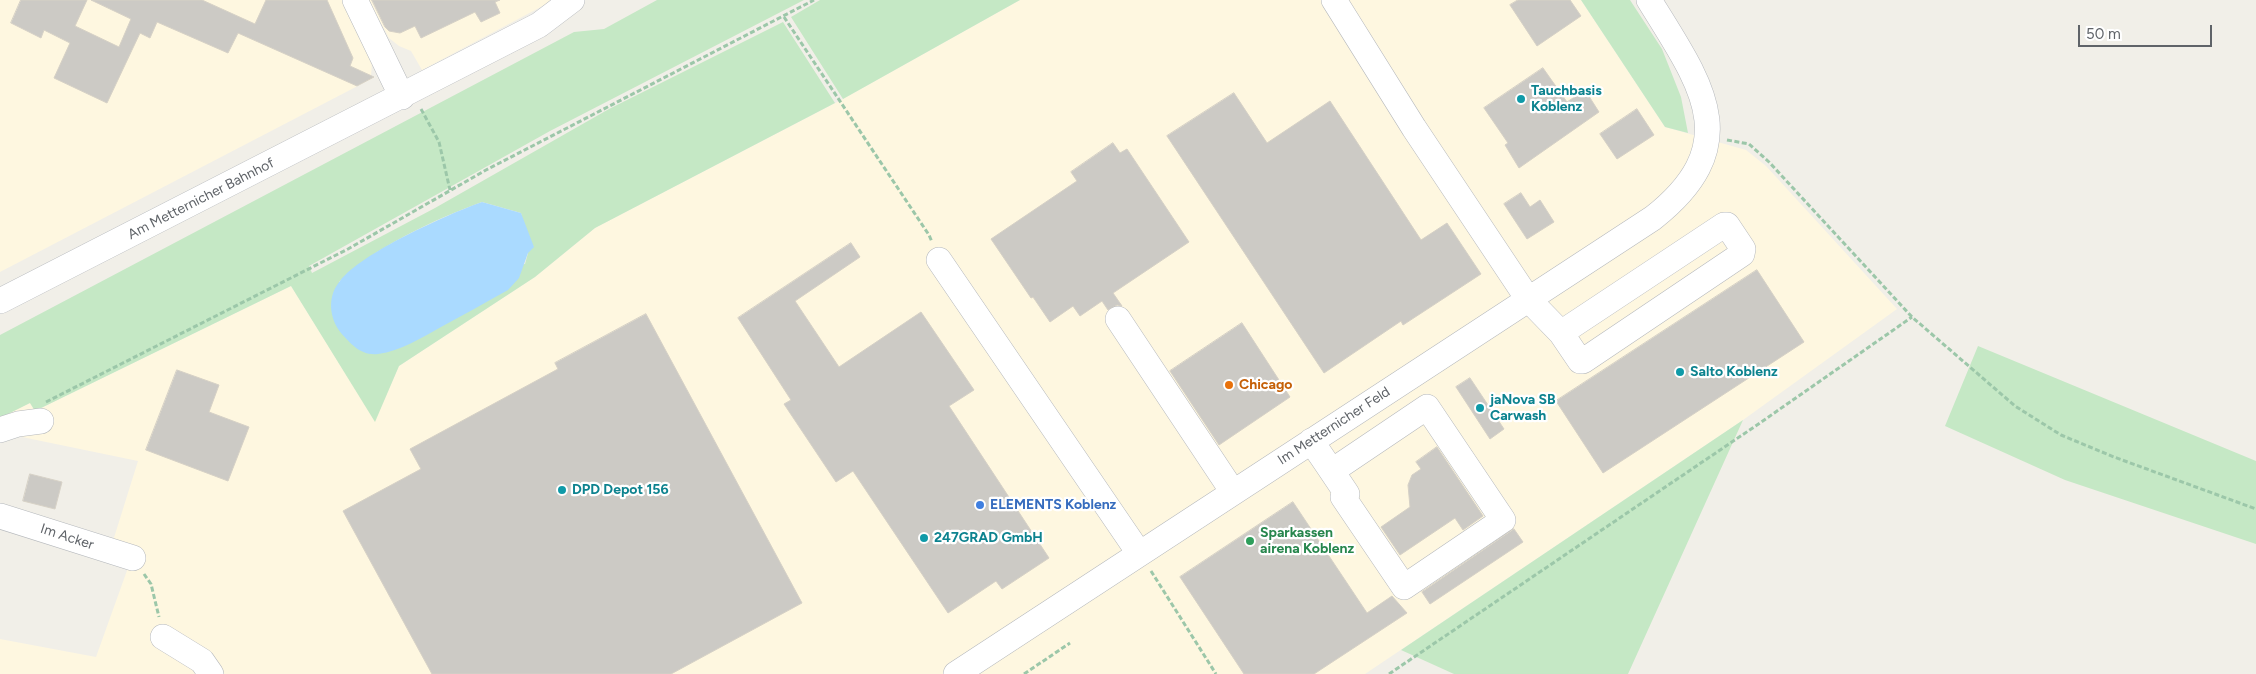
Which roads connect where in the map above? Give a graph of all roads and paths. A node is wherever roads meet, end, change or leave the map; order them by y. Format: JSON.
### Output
{"nodes":[{"id":1,"x":355,"y":0,"type":"edge"},
{"id":2,"x":572,"y":0,"type":"edge"},
{"id":3,"x":814,"y":0,"type":"edge"},
{"id":4,"x":1334,"y":0,"type":"edge"},
{"id":5,"x":1649,"y":0,"type":"edge"},
{"id":6,"x":784,"y":17,"type":"junction"},
{"id":7,"x":402,"y":97,"type":"junction"},
{"id":8,"x":1708,"y":136,"type":"junction"},
{"id":9,"x":450,"y":190,"type":"junction"},
{"id":10,"x":939,"y":260,"type":"joint"},
{"id":11,"x":1528,"y":299,"type":"junction"},
{"id":12,"x":0,"y":301,"type":"edge"},
{"id":13,"x":1912,"y":318,"type":"junction"},
{"id":14,"x":1118,"y":319,"type":"dead end"},
{"id":15,"x":1561,"y":333,"type":"junction"},
{"id":16,"x":36,"y":421,"type":"joint"},
{"id":17,"x":0,"y":430,"type":"edge"},
{"id":18,"x":1312,"y":441,"type":"junction"},
{"id":19,"x":1332,"y":471,"type":"junction"},
{"id":20,"x":1233,"y":492,"type":"junction"},
{"id":21,"x":2256,"y":509,"type":"edge"},
{"id":22,"x":0,"y":516,"type":"edge"},
{"id":23,"x":1139,"y":553,"type":"junction"},
{"id":24,"x":133,"y":558,"type":"joint"},
{"id":25,"x":163,"y":637,"type":"joint"},
{"id":26,"x":1070,"y":643,"type":"dead end"},
{"id":27,"x":210,"y":674,"type":"edge"},
{"id":28,"x":956,"y":674,"type":"edge"},
{"id":29,"x":1024,"y":674,"type":"edge"},
{"id":30,"x":1216,"y":674,"type":"edge"},
{"id":31,"x":1390,"y":674,"type":"edge"}],
"edges":[{"from":1,"to":7,"type":"street"},
{"from":2,"to":7,"type":"street","name":"Am Metternicher Bahnhof"},
{"from":3,"to":6,"type":"path"},
{"from":4,"to":11,"type":"street"},
{"from":5,"to":8,"type":"street","name":"Im Metternicher Feld"},
{"from":6,"to":9,"type":"path"},
{"from":6,"to":10,"type":"path"},
{"from":7,"to":9,"type":"path"},
{"from":7,"to":12,"type":"street","name":"Am Metternicher Bahnhof"},
{"from":8,"to":11,"type":"street","name":"Im Metternicher Feld"},
{"from":8,"to":13,"type":"path"},
{"from":9,"to":16,"type":"path"},
{"from":10,"to":23,"type":"street"},
{"from":11,"to":15,"type":"street"},
{"from":11,"to":18,"type":"street","name":"Im Metternicher Feld"},
{"from":13,"to":21,"type":"path"},
{"from":13,"to":31,"type":"path"},
{"from":14,"to":20,"type":"street"},
{"from":15,"to":15,"type":"street"},
{"from":16,"to":17,"type":"street"},
{"from":18,"to":19,"type":"street"},
{"from":18,"to":20,"type":"street","name":"Im Metternicher Feld"},
{"from":19,"to":19,"type":"street"},
{"from":20,"to":23,"type":"street","name":"Im Metternicher Feld"},
{"from":22,"to":24,"type":"street","name":"Im Acker"},
{"from":23,"to":28,"type":"street","name":"Im Metternicher Feld"},
{"from":23,"to":30,"type":"path"},
{"from":24,"to":25,"type":"path"},
{"from":25,"to":27,"type":"street"},
{"from":26,"to":29,"type":"path"}]}
